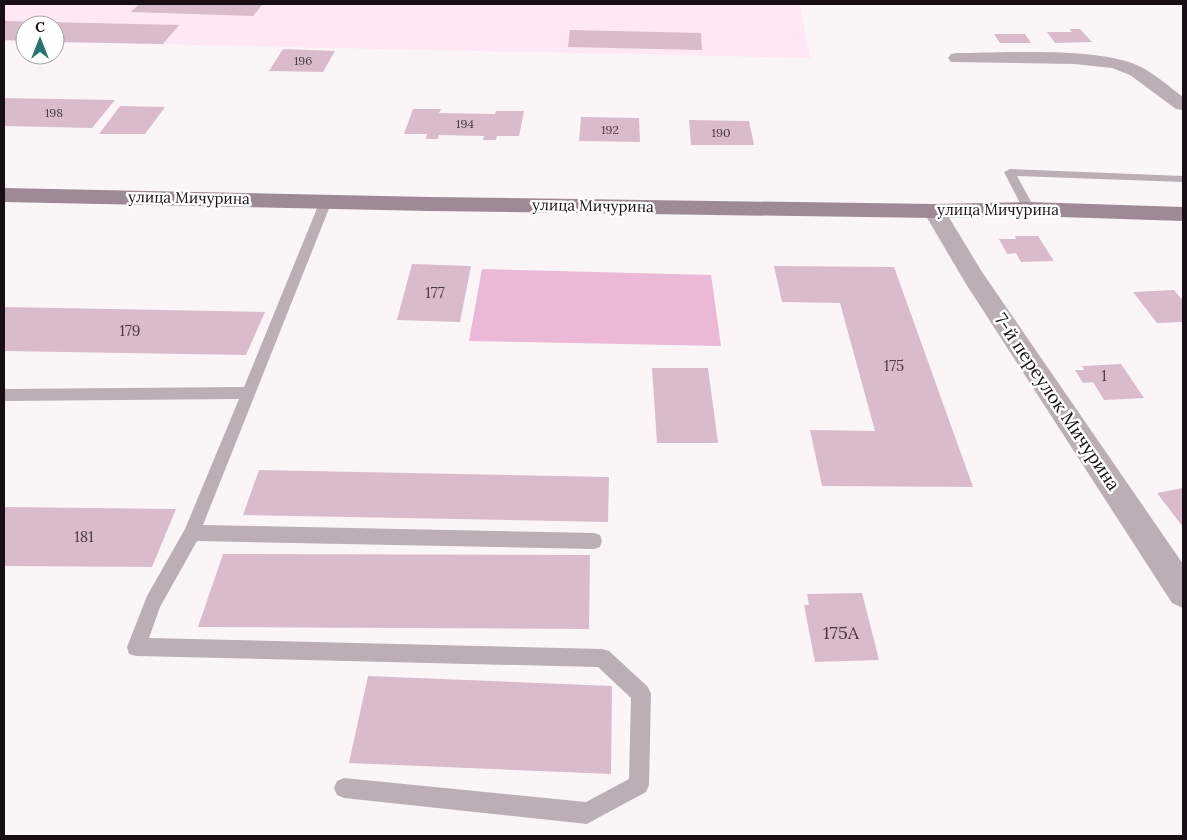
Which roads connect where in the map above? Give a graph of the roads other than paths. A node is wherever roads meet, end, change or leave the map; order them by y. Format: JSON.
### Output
{"nodes":[{"id":1,"x":957,"y":58,"type":"dead end"},
{"id":2,"x":1183,"y":105,"type":"edge"},
{"id":3,"x":1183,"y":179,"type":"edge"},
{"id":4,"x":4,"y":194,"type":"edge"},
{"id":5,"x":326,"y":201,"type":"junction"},
{"id":6,"x":1029,"y":209,"type":"junction"},
{"id":7,"x":934,"y":211,"type":"junction"},
{"id":8,"x":1183,"y":214,"type":"edge"},
{"id":9,"x":248,"y":393,"type":"junction"},
{"id":10,"x":4,"y":395,"type":"edge"},
{"id":11,"x":192,"y":533,"type":"junction"},
{"id":12,"x":594,"y":541,"type":"dead end"},
{"id":13,"x":1183,"y":592,"type":"edge"},
{"id":14,"x":344,"y":788,"type":"dead end"}],
"edges":[{"from":1,"to":2,"type":"street"},
{"from":3,"to":6,"type":"lane"},
{"from":4,"to":5,"type":"main road","name":"улица Мичурина"},
{"from":5,"to":7,"type":"main road","name":"улица Мичурина"},
{"from":5,"to":9,"type":"lane"},
{"from":6,"to":7,"type":"main road","name":"улица Мичурина"},
{"from":6,"to":8,"type":"main road","name":"улица Мичурина"},
{"from":7,"to":13,"type":"street","name":"7-й переулок Мичурина"},
{"from":9,"to":10,"type":"lane"},
{"from":9,"to":11,"type":"lane"},
{"from":11,"to":12,"type":"lane"},
{"from":11,"to":14,"type":"lane"}]}
